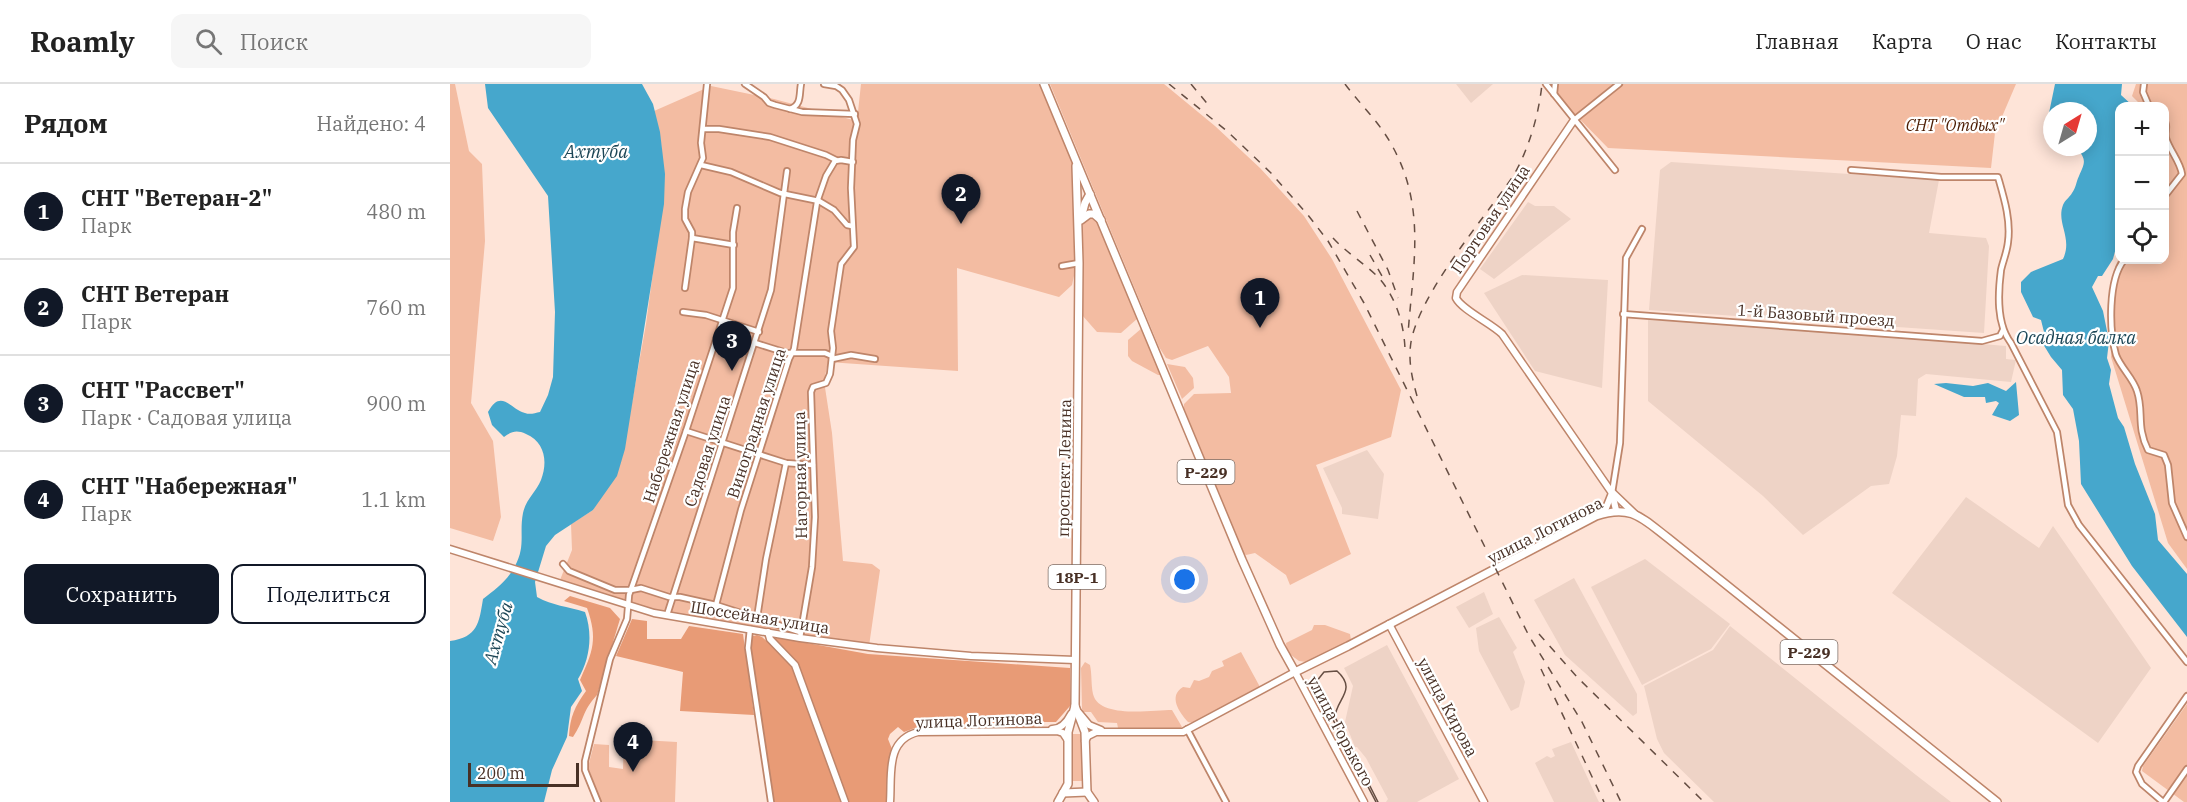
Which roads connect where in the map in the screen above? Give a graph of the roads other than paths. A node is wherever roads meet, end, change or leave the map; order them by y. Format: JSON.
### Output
{"nodes":[{"id":1,"x":707,"y":84,"type":"edge"},
{"id":2,"x":745,"y":84,"type":"edge"},
{"id":3,"x":801,"y":84,"type":"edge"},
{"id":4,"x":824,"y":84,"type":"edge"},
{"id":5,"x":1044,"y":84,"type":"edge"},
{"id":6,"x":1546,"y":84,"type":"edge"},
{"id":7,"x":1555,"y":84,"type":"edge"},
{"id":8,"x":1619,"y":84,"type":"edge"},
{"id":9,"x":2144,"y":84,"type":"edge"},
{"id":10,"x":1554,"y":94,"type":"junction"},
{"id":11,"x":2147,"y":102,"type":"edge"},
{"id":12,"x":790,"y":109,"type":"junction"},
{"id":13,"x":855,"y":114,"type":"junction"},
{"id":14,"x":1574,"y":120,"type":"junction"},
{"id":15,"x":703,"y":129,"type":"junction"},
{"id":16,"x":2169,"y":145,"type":"edge"},
{"id":17,"x":1074,"y":155,"type":"junction"},
{"id":18,"x":836,"y":160,"type":"junction"},
{"id":19,"x":853,"y":162,"type":"junction"},
{"id":20,"x":701,"y":165,"type":"junction"},
{"id":21,"x":1615,"y":170,"type":"dead end"},
{"id":22,"x":1851,"y":170,"type":"dead end"},
{"id":23,"x":788,"y":171,"type":"dead end"},
{"id":24,"x":2169,"y":191,"type":"edge"},
{"id":25,"x":784,"y":194,"type":"junction"},
{"id":26,"x":1089,"y":196,"type":"junction"},
{"id":27,"x":817,"y":201,"type":"junction"},
{"id":28,"x":1078,"y":204,"type":"junction"},
{"id":29,"x":737,"y":208,"type":"dead end"},
{"id":30,"x":1081,"y":220,"type":"junction"},
{"id":31,"x":1102,"y":221,"type":"junction"},
{"id":32,"x":852,"y":226,"type":"junction"},
{"id":33,"x":1642,"y":229,"type":"dead end"},
{"id":34,"x":1079,"y":230,"type":"junction"},
{"id":35,"x":692,"y":238,"type":"junction"},
{"id":36,"x":734,"y":244,"type":"junction"},
{"id":37,"x":1079,"y":263,"type":"junction"},
{"id":38,"x":2121,"y":264,"type":"edge"},
{"id":39,"x":1062,"y":266,"type":"dead end"},
{"id":40,"x":685,"y":288,"type":"dead end"},
{"id":41,"x":683,"y":312,"type":"dead end"},
{"id":42,"x":1623,"y":314,"type":"junction"},
{"id":43,"x":723,"y":321,"type":"junction"},
{"id":44,"x":2002,"y":330,"type":"junction"},
{"id":45,"x":759,"y":332,"type":"junction"},
{"id":46,"x":755,"y":343,"type":"junction"},
{"id":47,"x":792,"y":353,"type":"junction"},
{"id":48,"x":832,"y":358,"type":"junction"},
{"id":49,"x":875,"y":359,"type":"dead end"},
{"id":50,"x":686,"y":432,"type":"junction"},
{"id":51,"x":722,"y":442,"type":"junction"},
{"id":52,"x":759,"y":455,"type":"junction"},
{"id":53,"x":786,"y":463,"type":"junction"},
{"id":54,"x":813,"y":465,"type":"junction"},
{"id":55,"x":1612,"y":493,"type":"junction"},
{"id":56,"x":1616,"y":510,"type":"junction"},
{"id":57,"x":1636,"y":515,"type":"junction"},
{"id":58,"x":1596,"y":516,"type":"junction"},
{"id":59,"x":2187,"y":537,"type":"edge"},
{"id":60,"x":450,"y":549,"type":"edge"},
{"id":61,"x":563,"y":564,"type":"dead end"},
{"id":62,"x":632,"y":590,"type":"junction"},
{"id":63,"x":672,"y":598,"type":"junction"},
{"id":64,"x":716,"y":605,"type":"junction"},
{"id":65,"x":629,"y":606,"type":"junction"},
{"id":66,"x":667,"y":615,"type":"junction"},
{"id":67,"x":757,"y":618,"type":"junction"},
{"id":68,"x":1389,"y":624,"type":"junction"},
{"id":69,"x":750,"y":629,"type":"junction"},
{"id":70,"x":768,"y":632,"type":"junction"},
{"id":71,"x":800,"y":635,"type":"junction"},
{"id":72,"x":1076,"y":660,"type":"junction"},
{"id":73,"x":2187,"y":662,"type":"edge"},
{"id":74,"x":1295,"y":672,"type":"junction"},
{"id":75,"x":2187,"y":696,"type":"edge"},
{"id":76,"x":1075,"y":706,"type":"junction"},
{"id":77,"x":1187,"y":729,"type":"junction"},
{"id":78,"x":1041,"y":731,"type":"junction"},
{"id":79,"x":1114,"y":732,"type":"junction"},
{"id":80,"x":1068,"y":741,"type":"junction"},
{"id":81,"x":1085,"y":741,"type":"junction"},
{"id":82,"x":2187,"y":769,"type":"edge"},
{"id":83,"x":1087,"y":792,"type":"junction"},
{"id":84,"x":1063,"y":793,"type":"junction"},
{"id":85,"x":598,"y":802,"type":"edge"},
{"id":86,"x":771,"y":802,"type":"edge"},
{"id":87,"x":845,"y":802,"type":"edge"},
{"id":88,"x":890,"y":802,"type":"edge"},
{"id":89,"x":1058,"y":802,"type":"edge"},
{"id":90,"x":1094,"y":802,"type":"edge"},
{"id":91,"x":1226,"y":802,"type":"edge"},
{"id":92,"x":1364,"y":802,"type":"edge"},
{"id":93,"x":1484,"y":802,"type":"edge"},
{"id":94,"x":1997,"y":802,"type":"edge"},
{"id":95,"x":2164,"y":802,"type":"edge"}],
"edges":[{"from":1,"to":15,"type":"street"},
{"from":2,"to":12,"type":"street"},
{"from":3,"to":12,"type":"street"},
{"from":4,"to":13,"type":"street"},
{"from":5,"to":17,"type":"main road","number":"Р-229"},
{"from":6,"to":10,"type":"street"},
{"from":7,"to":10,"type":"street"},
{"from":8,"to":14,"type":"street"},
{"from":9,"to":11,"type":"street"},
{"from":10,"to":14,"type":"street"},
{"from":12,"to":13,"type":"street"},
{"from":13,"to":19,"type":"street","name":"Нагорная улица"},
{"from":14,"to":21,"type":"street"},
{"from":14,"to":55,"type":"street","name":"Портовая улица"},
{"from":15,"to":18,"type":"street"},
{"from":15,"to":20,"type":"street"},
{"from":16,"to":24,"type":"street"},
{"from":17,"to":26,"type":"main road","number":"Р-229"},
{"from":17,"to":28,"type":"main road","name":"проспект Ленина","number":"18Р-1"},
{"from":18,"to":19,"type":"street"},
{"from":18,"to":27,"type":"street","name":"Виноградная улица"},
{"from":19,"to":32,"type":"street","name":"Нагорная улица"},
{"from":20,"to":25,"type":"street"},
{"from":20,"to":35,"type":"street"},
{"from":22,"to":44,"type":"street"},
{"from":23,"to":25,"type":"street","name":"Садовая улица"},
{"from":25,"to":27,"type":"street"},
{"from":25,"to":45,"type":"street","name":"Садовая улица"},
{"from":26,"to":28,"type":"main road"},
{"from":26,"to":30,"type":"main road","name":"проспект Ленина","number":"18Р-1"},
{"from":26,"to":31,"type":"main road","number":"Р-229"},
{"from":27,"to":32,"type":"street"},
{"from":27,"to":47,"type":"street","name":"Виноградная улица"},
{"from":28,"to":34,"type":"main road","name":"проспект Ленина","number":"18Р-1"},
{"from":29,"to":36,"type":"street","name":"Набережная улица"},
{"from":30,"to":31,"type":"main road"},
{"from":30,"to":34,"type":"main road","name":"проспект Ленина","number":"18Р-1"},
{"from":31,"to":74,"type":"main road","number":"Р-229"},
{"from":32,"to":48,"type":"street","name":"Нагорная улица"},
{"from":33,"to":42,"type":"street"},
{"from":34,"to":37,"type":"main road","name":"проспект Ленина","number":"18Р-1"},
{"from":35,"to":36,"type":"street"},
{"from":35,"to":40,"type":"street"},
{"from":36,"to":43,"type":"street","name":"Набережная улица"},
{"from":37,"to":39,"type":"street"},
{"from":37,"to":72,"type":"main road","name":"проспект Ленина","number":"18Р-1"},
{"from":38,"to":59,"type":"street"},
{"from":41,"to":43,"type":"street"},
{"from":42,"to":44,"type":"street","name":"1-й Базовый проезд"},
{"from":42,"to":55,"type":"street"},
{"from":43,"to":45,"type":"street"},
{"from":43,"to":50,"type":"street","name":"Набережная улица"},
{"from":44,"to":73,"type":"street"},
{"from":45,"to":46,"type":"street","name":"Садовая улица"},
{"from":46,"to":47,"type":"street"},
{"from":46,"to":51,"type":"street","name":"Садовая улица"},
{"from":47,"to":48,"type":"street"},
{"from":47,"to":52,"type":"street","name":"Виноградная улица"},
{"from":48,"to":49,"type":"street"},
{"from":48,"to":54,"type":"street","name":"Нагорная улица"},
{"from":50,"to":51,"type":"street"},
{"from":50,"to":62,"type":"street","name":"Набережная улица"},
{"from":51,"to":52,"type":"street"},
{"from":51,"to":63,"type":"street","name":"Садовая улица"},
{"from":52,"to":53,"type":"street"},
{"from":52,"to":64,"type":"street","name":"Виноградная улица"},
{"from":53,"to":54,"type":"street"},
{"from":53,"to":67,"type":"street"},
{"from":54,"to":71,"type":"street","name":"Нагорная улица"},
{"from":55,"to":56,"type":"street","name":"Портовая улица"},
{"from":55,"to":57,"type":"street"},
{"from":55,"to":58,"type":"street"},
{"from":56,"to":57,"type":"main road","name":"улица Логинова","number":"Р-229"},
{"from":56,"to":58,"type":"main road","name":"улица Логинова"},
{"from":57,"to":94,"type":"main road","name":"улица Логинова","number":"Р-229"},
{"from":58,"to":68,"type":"main road","name":"улица Логинова"},
{"from":60,"to":65,"type":"street","name":"Шоссейная улица"},
{"from":61,"to":62,"type":"street"},
{"from":62,"to":63,"type":"street"},
{"from":62,"to":65,"type":"street","name":"Набережная улица"},
{"from":63,"to":64,"type":"street"},
{"from":63,"to":66,"type":"street","name":"Садовая улица"},
{"from":64,"to":67,"type":"street"},
{"from":65,"to":66,"type":"street","name":"Шоссейная улица"},
{"from":65,"to":85,"type":"street"},
{"from":66,"to":69,"type":"street","name":"Шоссейная улица"},
{"from":67,"to":71,"type":"street"},
{"from":68,"to":74,"type":"main road","name":"улица Логинова"},
{"from":68,"to":93,"type":"street","name":"улица Кирова"},
{"from":69,"to":70,"type":"street","name":"Шоссейная улица"},
{"from":69,"to":86,"type":"street"},
{"from":70,"to":71,"type":"street","name":"Шоссейная улица"},
{"from":70,"to":87,"type":"street"},
{"from":71,"to":72,"type":"street","name":"Шоссейная улица"},
{"from":72,"to":76,"type":"main road","name":"проспект Ленина","number":"18Р-1"},
{"from":74,"to":77,"type":"street","name":"улица Логинова"},
{"from":74,"to":92,"type":"street","name":"улица Горького"},
{"from":75,"to":95,"type":"street"},
{"from":76,"to":78,"type":"street"},
{"from":76,"to":79,"type":"street"},
{"from":76,"to":80,"type":"main road","name":"проспект Ленина","number":"18Р-1"},
{"from":76,"to":81,"type":"main road","name":"проспект Ленина","number":"18Р-1"},
{"from":77,"to":79,"type":"street","name":"улица Логинова"},
{"from":77,"to":91,"type":"street"},
{"from":78,"to":80,"type":"street","name":"улица Логинова"},
{"from":78,"to":88,"type":"street","name":"улица Логинова"},
{"from":79,"to":81,"type":"street"},
{"from":80,"to":84,"type":"main road","name":"проспект Ленина","number":"18Р-1"},
{"from":81,"to":83,"type":"main road","name":"проспект Ленина","number":"18Р-1"},
{"from":82,"to":95,"type":"street"},
{"from":83,"to":84,"type":"main road"},
{"from":83,"to":90,"type":"main road"},
{"from":84,"to":89,"type":"main road","name":"проспект Ленина"}]}
